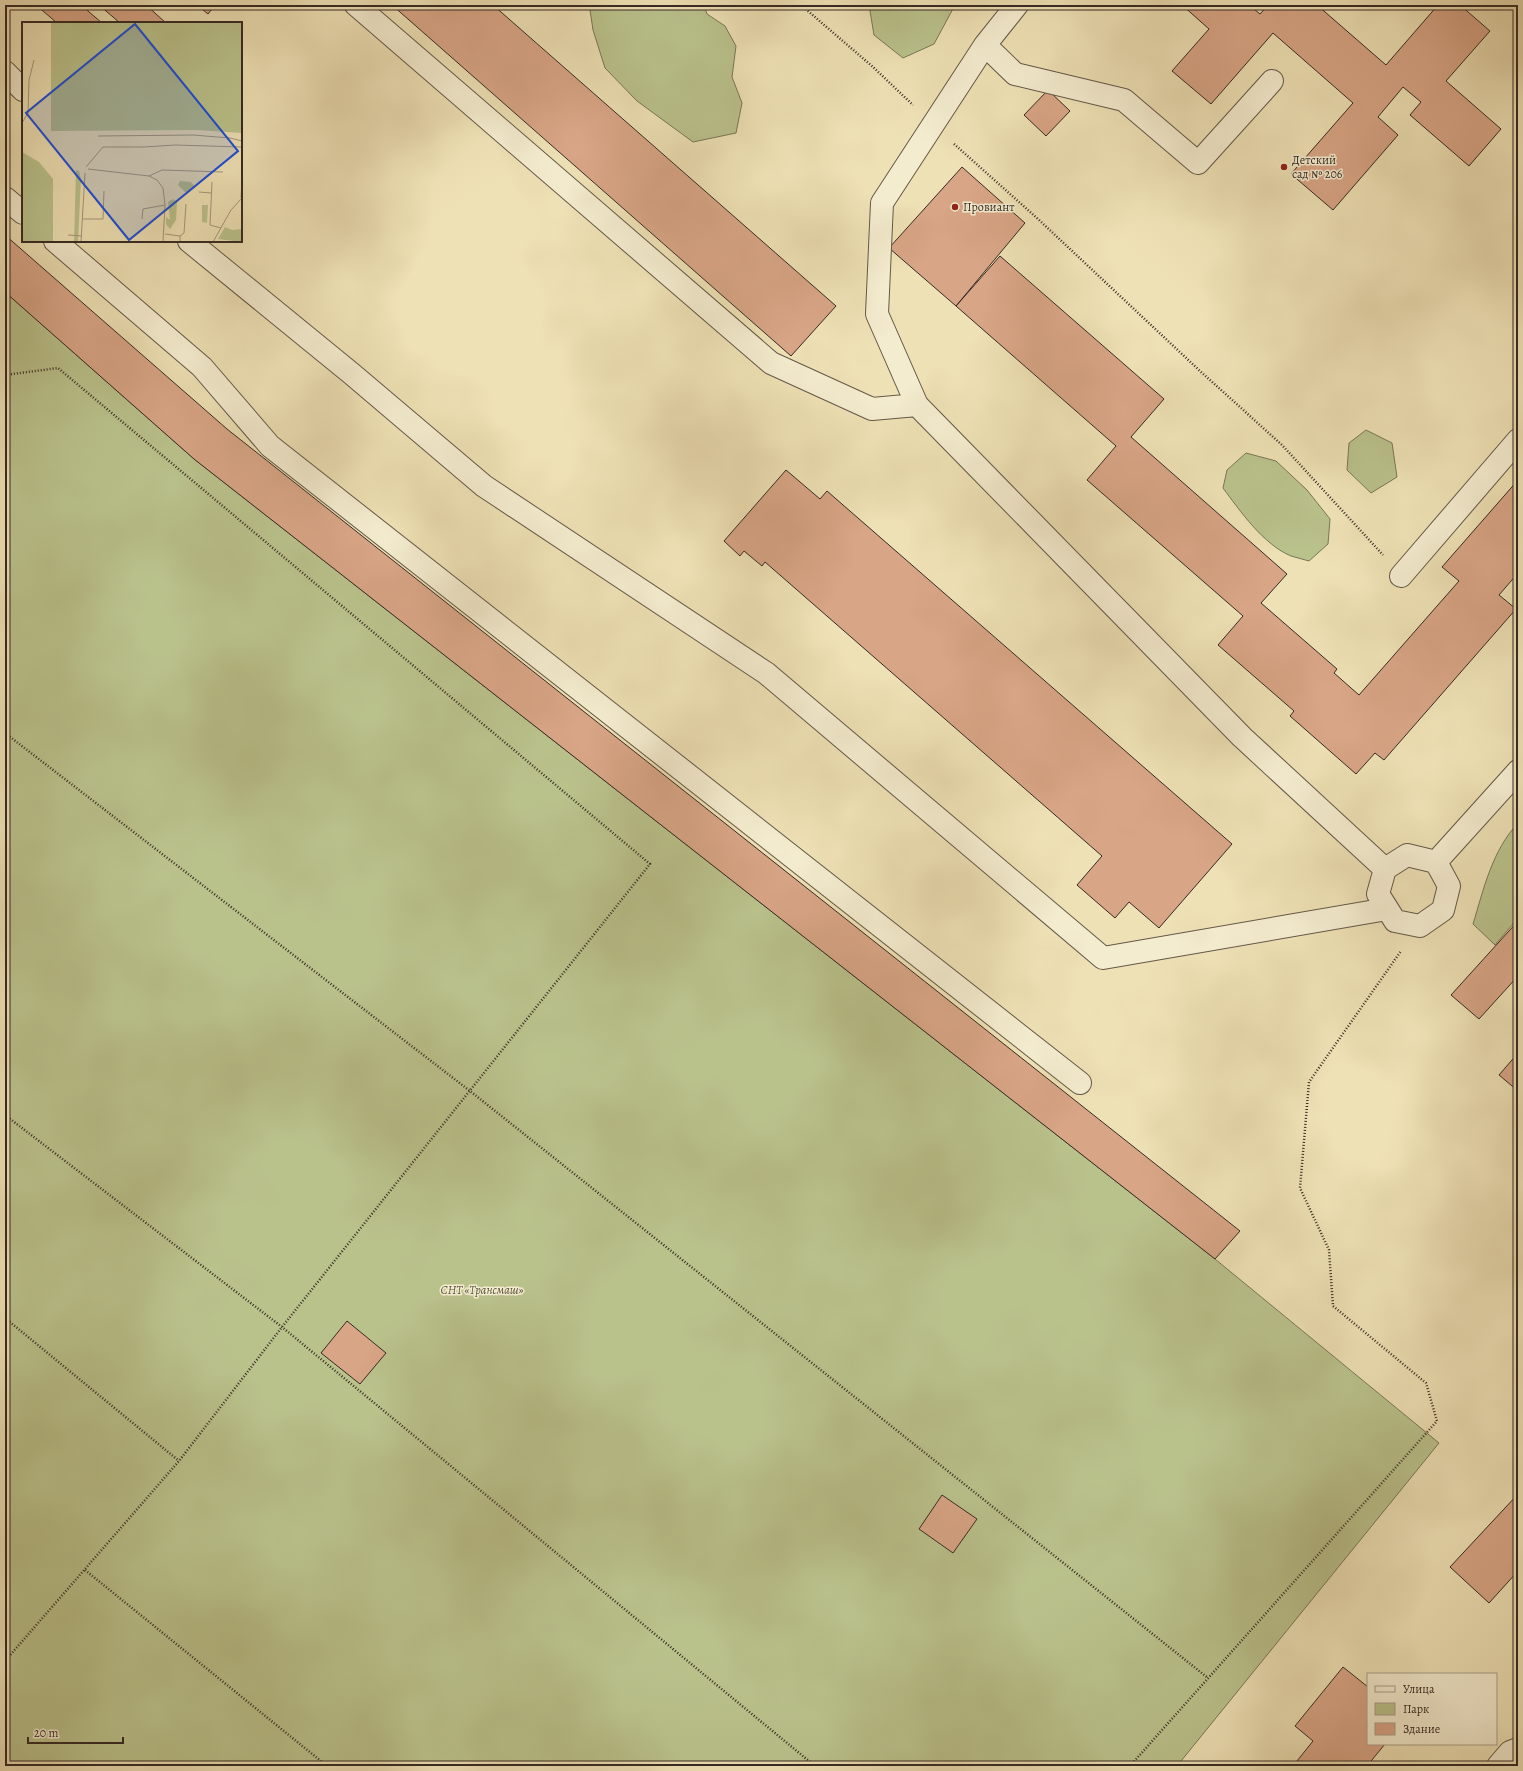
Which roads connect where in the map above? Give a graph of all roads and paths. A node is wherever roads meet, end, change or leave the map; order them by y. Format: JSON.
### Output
{"nodes":[{"id":1,"x":356,"y":5,"type":"edge"},
{"id":2,"x":801,"y":5,"type":"edge"},
{"id":3,"x":1016,"y":5,"type":"edge"},
{"id":4,"x":985,"y":45,"type":"junction"},
{"id":5,"x":5,"y":72,"type":"edge"},
{"id":6,"x":1272,"y":81,"type":"dead end"},
{"id":7,"x":22,"y":89,"type":"edge"},
{"id":8,"x":933,"y":126,"type":"junction"},
{"id":9,"x":5,"y":198,"type":"edge"},
{"id":10,"x":22,"y":212,"type":"edge"},
{"id":11,"x":56,"y":242,"type":"edge"},
{"id":12,"x":190,"y":242,"type":"edge"},
{"id":13,"x":5,"y":376,"type":"edge"},
{"id":14,"x":917,"y":405,"type":"junction"},
{"id":15,"x":1518,"y":440,"type":"edge"},
{"id":16,"x":1401,"y":576,"type":"joint"},
{"id":17,"x":5,"y":733,"type":"edge"},
{"id":18,"x":1518,"y":771,"type":"edge"},
{"id":19,"x":1436,"y":862,"type":"junction"},
{"id":20,"x":1385,"y":869,"type":"junction"},
{"id":21,"x":1387,"y":909,"type":"junction"},
{"id":22,"x":1420,"y":926,"type":"junction"},
{"id":23,"x":1080,"y":1083,"type":"dead end"},
{"id":24,"x":470,"y":1091,"type":"junction"},
{"id":25,"x":5,"y":1115,"type":"edge"},
{"id":26,"x":5,"y":1318,"type":"edge"},
{"id":27,"x":282,"y":1327,"type":"junction"},
{"id":28,"x":179,"y":1461,"type":"junction"},
{"id":29,"x":85,"y":1570,"type":"junction"},
{"id":30,"x":5,"y":1661,"type":"edge"},
{"id":31,"x":1208,"y":1678,"type":"junction"},
{"id":32,"x":1518,"y":1749,"type":"edge"},
{"id":33,"x":327,"y":1766,"type":"edge"},
{"id":34,"x":815,"y":1766,"type":"edge"},
{"id":35,"x":1130,"y":1766,"type":"edge"},
{"id":36,"x":1498,"y":1766,"type":"edge"}],
"edges":[{"from":1,"to":14,"type":"street"},
{"from":2,"to":8,"type":"path"},
{"from":3,"to":4,"type":"street"},
{"from":4,"to":6,"type":"street"},
{"from":4,"to":8,"type":"street"},
{"from":5,"to":7,"type":"street"},
{"from":8,"to":14,"type":"street"},
{"from":8,"to":16,"type":"path"},
{"from":9,"to":10,"type":"street"},
{"from":11,"to":23,"type":"street"},
{"from":12,"to":21,"type":"street"},
{"from":13,"to":24,"type":"path"},
{"from":14,"to":20,"type":"street"},
{"from":15,"to":16,"type":"street"},
{"from":17,"to":24,"type":"path"},
{"from":18,"to":19,"type":"street"},
{"from":19,"to":20,"type":"street"},
{"from":19,"to":22,"type":"street"},
{"from":20,"to":21,"type":"street"},
{"from":21,"to":22,"type":"street"},
{"from":22,"to":31,"type":"path"},
{"from":24,"to":27,"type":"path"},
{"from":24,"to":31,"type":"path"},
{"from":25,"to":27,"type":"path"},
{"from":26,"to":28,"type":"path"},
{"from":27,"to":28,"type":"path"},
{"from":27,"to":34,"type":"path"},
{"from":28,"to":29,"type":"path"},
{"from":29,"to":30,"type":"path"},
{"from":29,"to":33,"type":"path"},
{"from":31,"to":35,"type":"path"},
{"from":32,"to":36,"type":"street"}]}
